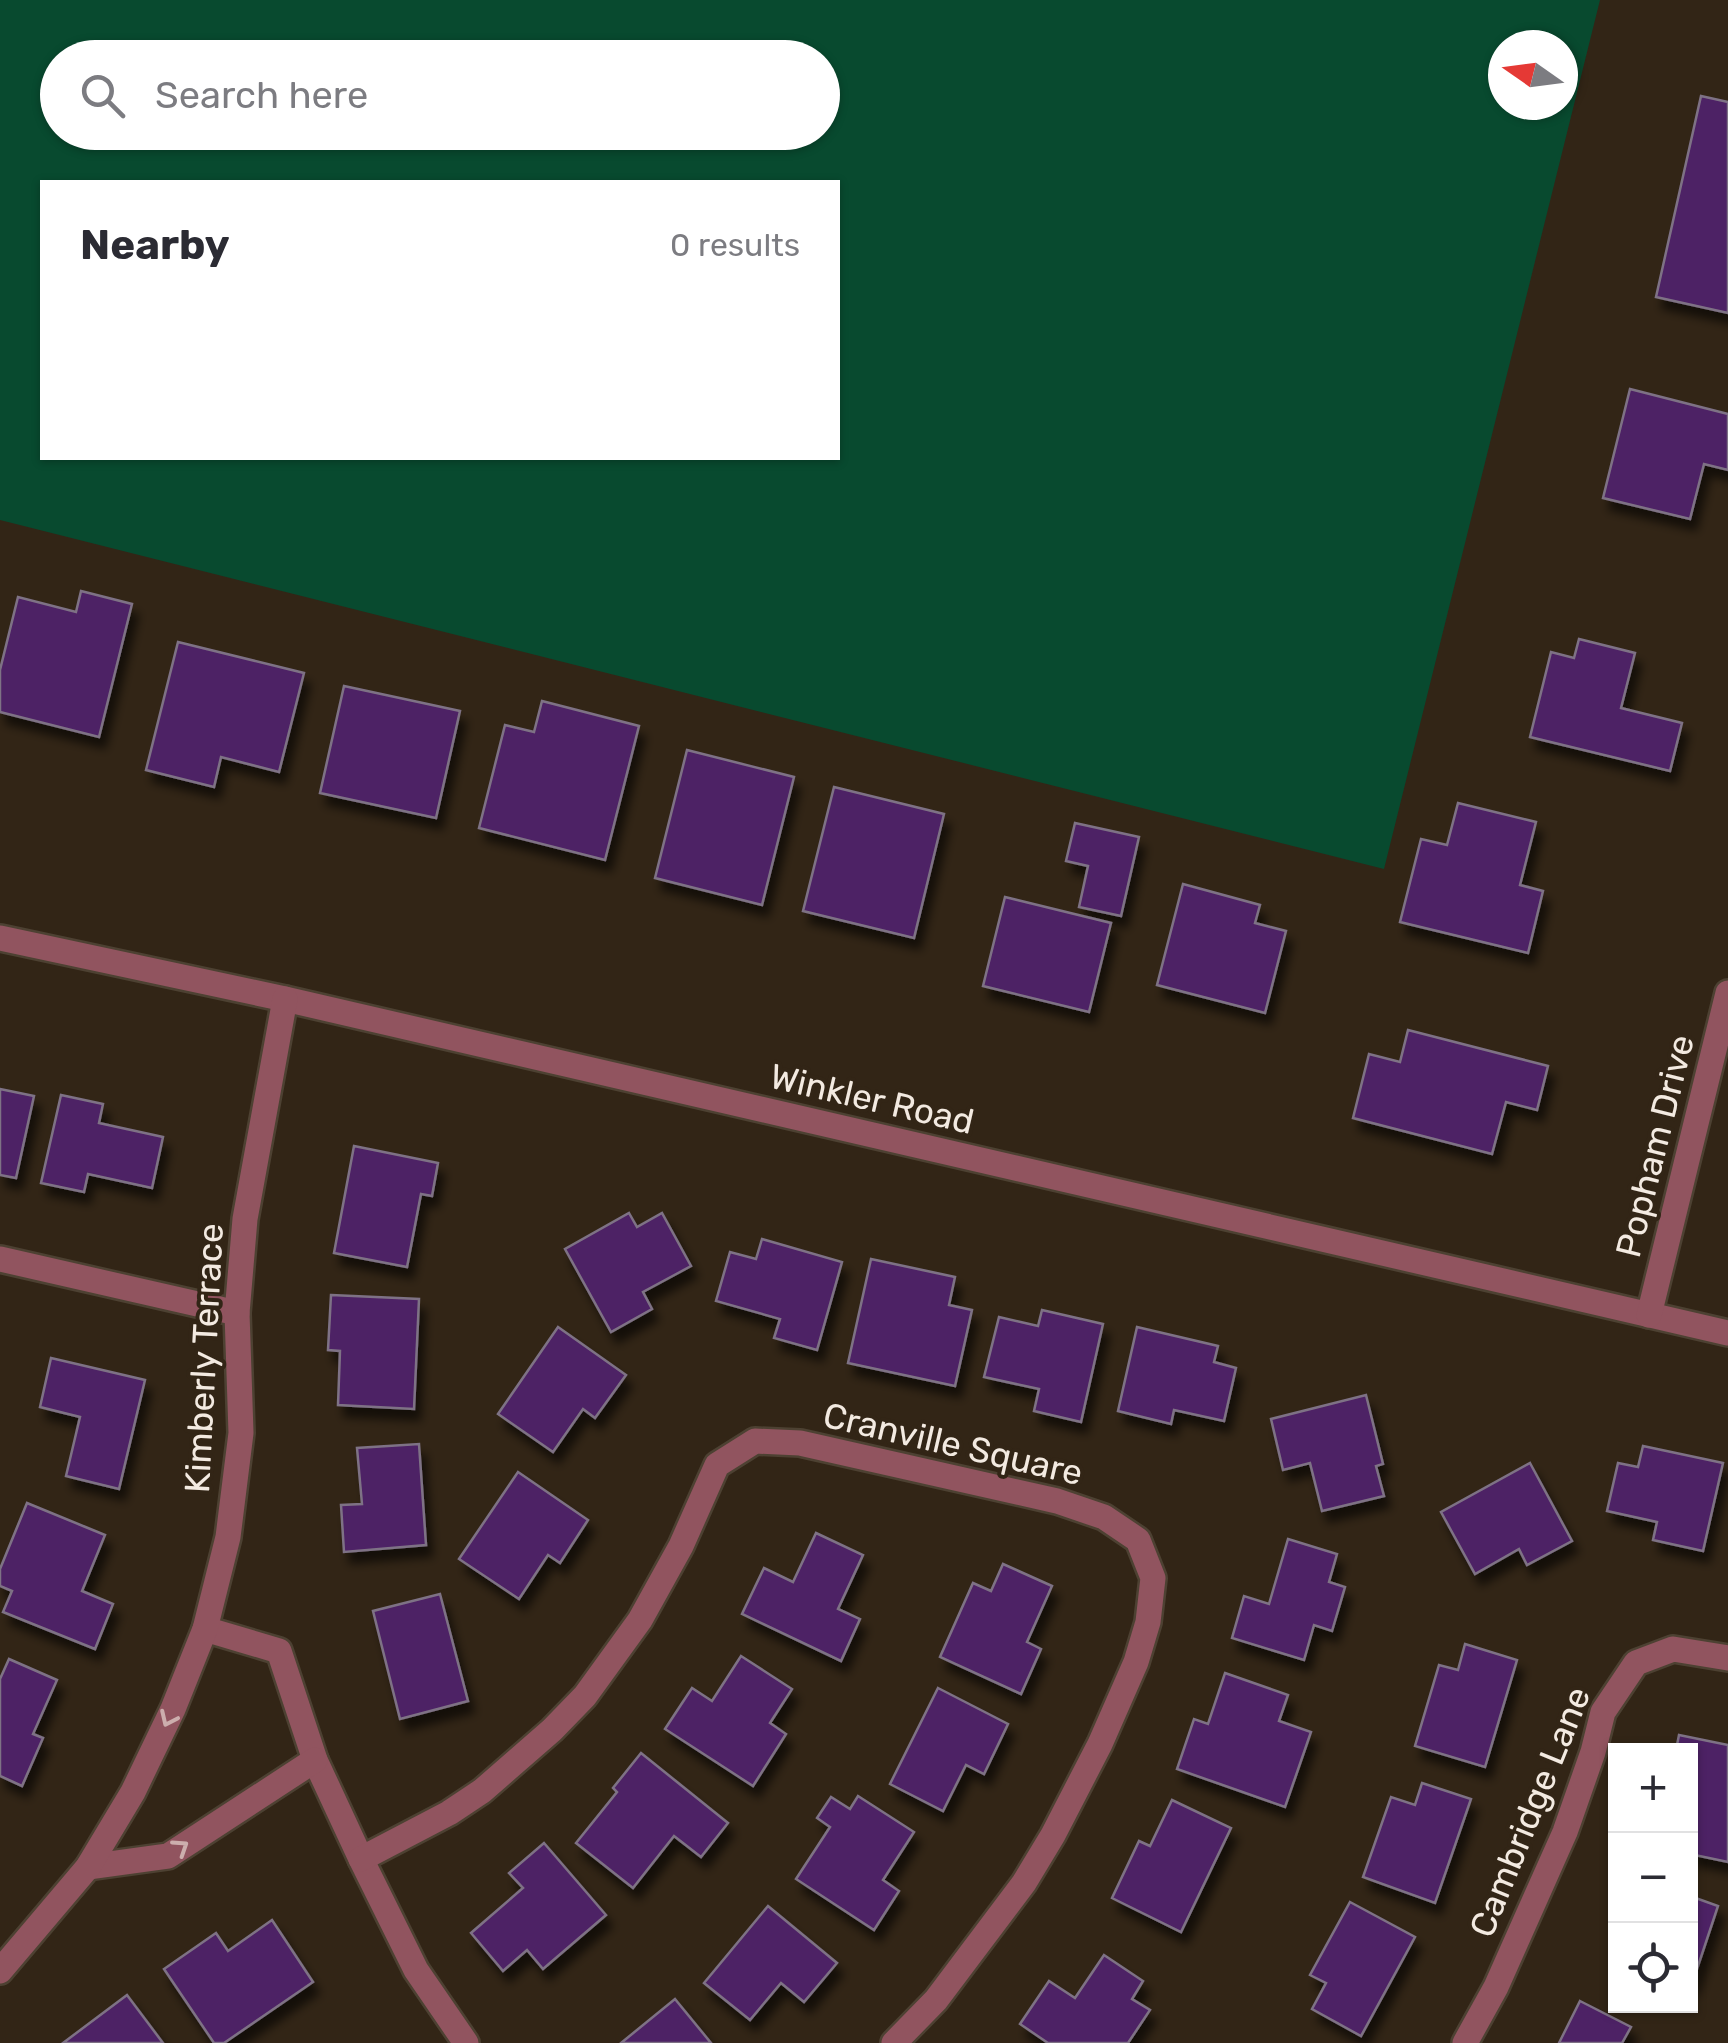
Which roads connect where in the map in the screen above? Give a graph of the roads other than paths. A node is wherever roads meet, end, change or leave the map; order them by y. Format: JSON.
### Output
{"nodes":[{"id":1,"x":0,"y":938,"type":"edge"},
{"id":2,"x":1728,"y":993,"type":"edge"},
{"id":3,"x":285,"y":999,"type":"junction"},
{"id":4,"x":0,"y":1259,"type":"edge"},
{"id":5,"x":237,"y":1314,"type":"junction"},
{"id":6,"x":1649,"y":1315,"type":"junction"},
{"id":7,"x":1728,"y":1333,"type":"edge"},
{"id":8,"x":206,"y":1628,"type":"junction"},
{"id":9,"x":1728,"y":1658,"type":"edge"},
{"id":10,"x":315,"y":1760,"type":"junction"},
{"id":11,"x":361,"y":1860,"type":"junction"},
{"id":12,"x":88,"y":1867,"type":"junction"},
{"id":13,"x":0,"y":1971,"type":"edge"},
{"id":14,"x":466,"y":2043,"type":"edge"},
{"id":15,"x":894,"y":2043,"type":"edge"},
{"id":16,"x":1465,"y":2043,"type":"edge"}],
"edges":[{"from":1,"to":3,"type":"street","name":"Winkler Road"},
{"from":2,"to":6,"type":"street","name":"Popham Drive"},
{"from":3,"to":5,"type":"street","name":"Kimberly Terrace"},
{"from":3,"to":6,"type":"street","name":"Winkler Road"},
{"from":4,"to":5,"type":"street"},
{"from":5,"to":8,"type":"street","name":"Kimberly Terrace"},
{"from":6,"to":7,"type":"street","name":"Winkler Road"},
{"from":8,"to":10,"type":"street"},
{"from":8,"to":12,"type":"street","name":"Kimberly Terrace","one_way":true},
{"from":9,"to":16,"type":"street","name":"Cambridge Lane"},
{"from":10,"to":11,"type":"street"},
{"from":12,"to":10,"type":"street","one_way":true},
{"from":11,"to":14,"type":"street"},
{"from":11,"to":15,"type":"street","name":"Cranville Square"},
{"from":12,"to":13,"type":"street","name":"Kimberly Terrace"}]}
